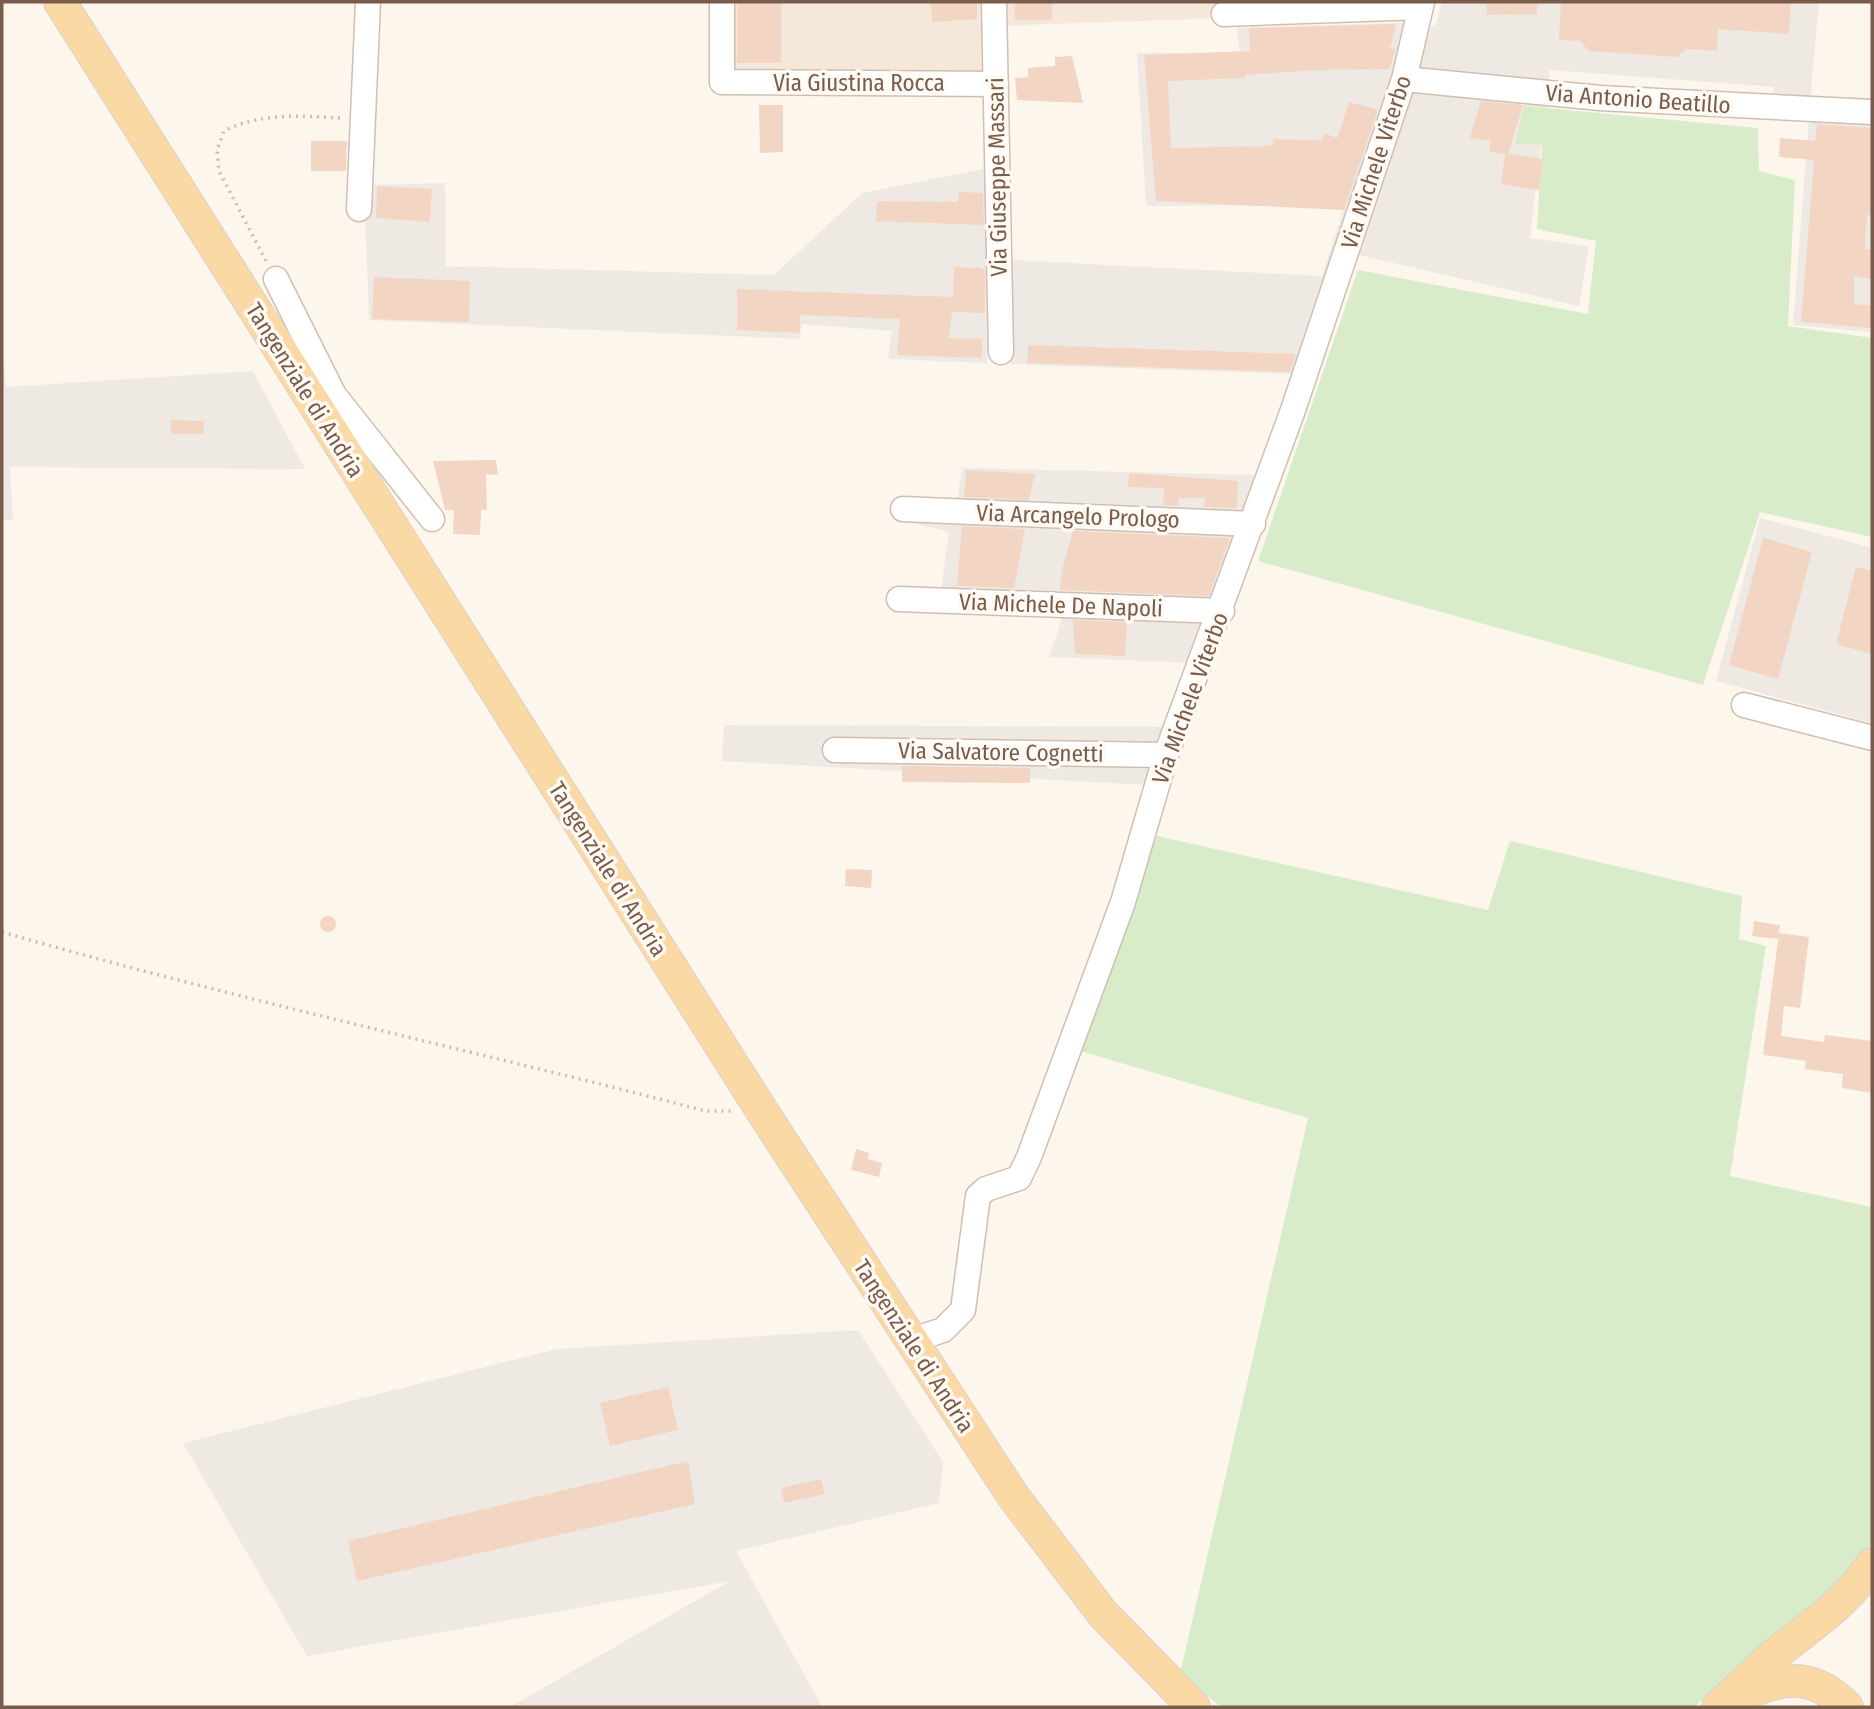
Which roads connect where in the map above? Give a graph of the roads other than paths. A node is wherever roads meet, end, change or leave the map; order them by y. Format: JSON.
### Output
{"nodes":[{"id":1,"x":60,"y":2,"type":"edge"},
{"id":2,"x":368,"y":2,"type":"edge"},
{"id":3,"x":722,"y":2,"type":"edge"},
{"id":4,"x":994,"y":2,"type":"edge"},
{"id":5,"x":1421,"y":4,"type":"edge"},
{"id":6,"x":1224,"y":14,"type":"dead end"},
{"id":7,"x":1404,"y":79,"type":"junction"},
{"id":8,"x":996,"y":84,"type":"junction"},
{"id":9,"x":1872,"y":112,"type":"edge"},
{"id":10,"x":359,"y":209,"type":"dead end"},
{"id":11,"x":276,"y":279,"type":"road end"},
{"id":12,"x":1001,"y":352,"type":"dead end"},
{"id":13,"x":328,"y":405,"type":"junction"},
{"id":14,"x":902,"y":509,"type":"dead end"},
{"id":15,"x":432,"y":519,"type":"dead end"},
{"id":16,"x":1253,"y":524,"type":"junction"},
{"id":17,"x":900,"y":599,"type":"dead end"},
{"id":18,"x":1222,"y":611,"type":"junction"},
{"id":19,"x":1744,"y":705,"type":"dead end"},
{"id":20,"x":1872,"y":738,"type":"edge"},
{"id":21,"x":835,"y":750,"type":"dead end"},
{"id":22,"x":1166,"y":755,"type":"junction"},
{"id":23,"x":910,"y":1340,"type":"junction"},
{"id":24,"x":1872,"y":1564,"type":"edge"},
{"id":25,"x":1194,"y":1707,"type":"edge"},
{"id":26,"x":1719,"y":1707,"type":"edge"},
{"id":27,"x":1847,"y":1707,"type":"edge"}],
"edges":[{"from":1,"to":13,"type":"main road","name":"Tangenziale di Andria"},
{"from":2,"to":10,"type":"street"},
{"from":3,"to":8,"type":"street","name":"Via Giustina Rocca"},
{"from":4,"to":8,"type":"street","name":"Via Giuseppe Massari"},
{"from":5,"to":6,"type":"street"},
{"from":5,"to":7,"type":"street","name":"Via Michele Viterbo"},
{"from":7,"to":9,"type":"street","name":"Via Antonio Beatillo"},
{"from":7,"to":16,"type":"street","name":"Via Michele Viterbo"},
{"from":8,"to":12,"type":"street","name":"Via Giuseppe Massari"},
{"from":11,"to":13,"type":"street"},
{"from":13,"to":15,"type":"street"},
{"from":13,"to":23,"type":"main road","name":"Tangenziale di Andria"},
{"from":14,"to":16,"type":"street","name":"Via Arcangelo Prologo"},
{"from":16,"to":18,"type":"street","name":"Via Michele Viterbo"},
{"from":17,"to":18,"type":"street","name":"Via Michele De Napoli"},
{"from":18,"to":22,"type":"street","name":"Via Michele Viterbo"},
{"from":19,"to":20,"type":"street"},
{"from":21,"to":22,"type":"street","name":"Via Salvatore Cognetti"},
{"from":22,"to":23,"type":"street","name":"Via Michele Viterbo"},
{"from":23,"to":25,"type":"main road","name":"Tangenziale di Andria"},
{"from":24,"to":26,"type":"main road"},
{"from":26,"to":27,"type":"main road"}]}
